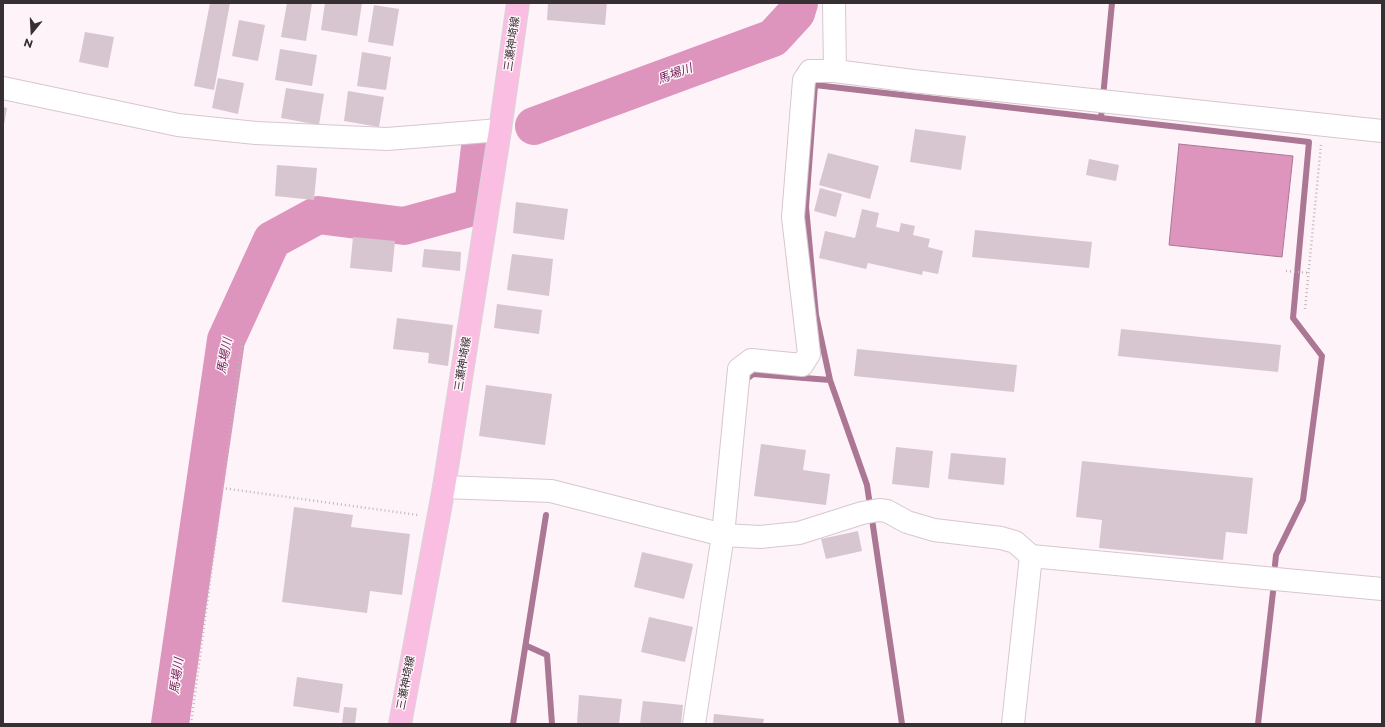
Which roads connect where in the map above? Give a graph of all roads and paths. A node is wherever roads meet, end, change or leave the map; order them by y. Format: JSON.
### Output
{"nodes":[{"id":1,"x":518,"y":3,"type":"edge"},
{"id":2,"x":834,"y":3,"type":"edge"},
{"id":3,"x":835,"y":71,"type":"junction"},
{"id":4,"x":3,"y":88,"type":"edge"},
{"id":5,"x":1323,"y":125,"type":"junction"},
{"id":6,"x":500,"y":130,"type":"junction"},
{"id":7,"x":1382,"y":131,"type":"edge"},
{"id":8,"x":1286,"y":270,"type":"dead end"},
{"id":9,"x":1308,"y":273,"type":"junction"},
{"id":10,"x":1305,"y":309,"type":"dead end"},
{"id":11,"x":242,"y":341,"type":"dead end"},
{"id":12,"x":444,"y":487,"type":"junction"},
{"id":13,"x":222,"y":488,"type":"junction"},
{"id":14,"x":438,"y":518,"type":"junction"},
{"id":15,"x":723,"y":535,"type":"junction"},
{"id":16,"x":1031,"y":556,"type":"junction"},
{"id":17,"x":1382,"y":589,"type":"edge"},
{"id":18,"x":191,"y":724,"type":"edge"},
{"id":19,"x":400,"y":724,"type":"edge"},
{"id":20,"x":694,"y":724,"type":"edge"},
{"id":21,"x":1012,"y":724,"type":"edge"}],
"edges":[{"from":1,"to":6,"type":"main road","name":"三瀬神埼線"},
{"from":2,"to":3,"type":"street"},
{"from":3,"to":5,"type":"street"},
{"from":3,"to":15,"type":"street"},
{"from":4,"to":6,"type":"street"},
{"from":5,"to":7,"type":"street"},
{"from":5,"to":9,"type":"path"},
{"from":6,"to":12,"type":"main road","name":"三瀬神埼線"},
{"from":8,"to":9,"type":"path"},
{"from":9,"to":10,"type":"path"},
{"from":11,"to":13,"type":"path"},
{"from":12,"to":14,"type":"main road","name":"三瀬神埼線"},
{"from":12,"to":15,"type":"street"},
{"from":13,"to":14,"type":"path"},
{"from":13,"to":18,"type":"path"},
{"from":14,"to":19,"type":"main road","name":"三瀬神埼線"},
{"from":15,"to":16,"type":"street"},
{"from":15,"to":20,"type":"street"},
{"from":16,"to":17,"type":"street"},
{"from":16,"to":21,"type":"street"}]}
